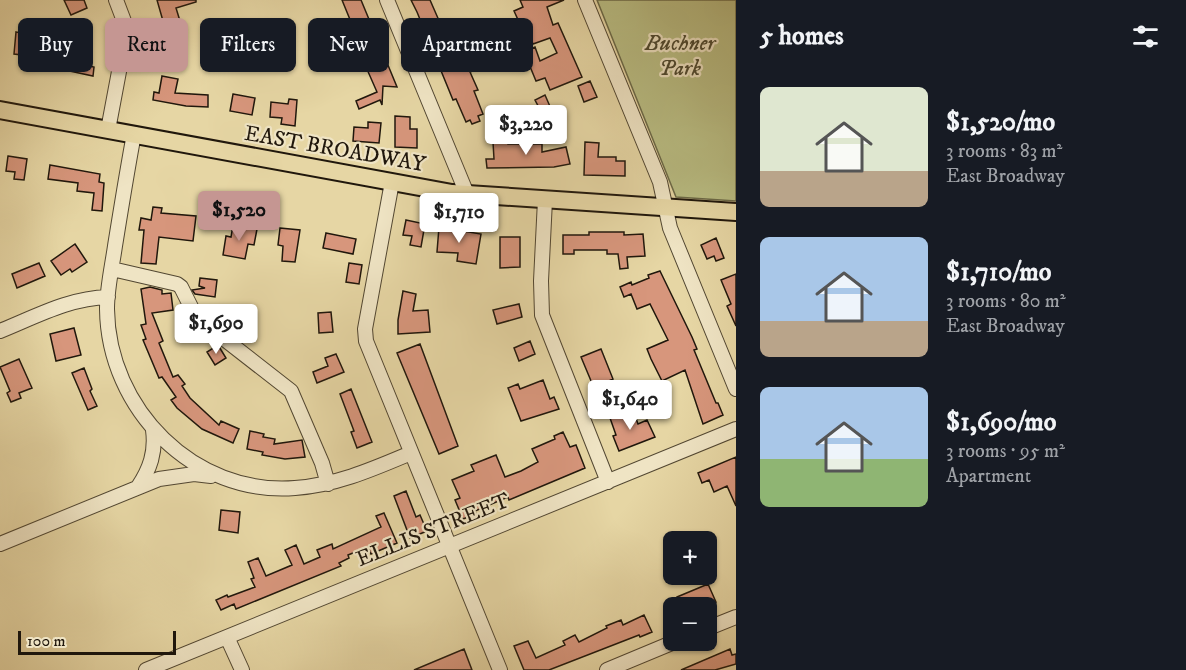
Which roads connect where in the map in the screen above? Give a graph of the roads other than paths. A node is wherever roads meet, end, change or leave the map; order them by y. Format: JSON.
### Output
{"nodes":[{"id":1,"x":116,"y":0,"type":"edge"},
{"id":2,"x":387,"y":0,"type":"edge"},
{"id":3,"x":585,"y":0,"type":"edge"},
{"id":4,"x":1,"y":110,"type":"edge"},
{"id":5,"x":108,"y":130,"type":"junction"},
{"id":6,"x":134,"y":134,"type":"junction"},
{"id":7,"x":392,"y":182,"type":"junction"},
{"id":8,"x":467,"y":194,"type":"junction"},
{"id":9,"x":545,"y":200,"type":"junction"},
{"id":10,"x":666,"y":207,"type":"junction"},
{"id":11,"x":736,"y":212,"type":"edge"},
{"id":12,"x":112,"y":269,"type":"junction"},
{"id":13,"x":108,"y":297,"type":"junction"},
{"id":14,"x":0,"y":331,"type":"edge"},
{"id":15,"x":736,"y":389,"type":"edge"},
{"id":16,"x":736,"y":429,"type":"edge"},
{"id":17,"x":153,"y":430,"type":"junction"},
{"id":18,"x":411,"y":453,"type":"junction"},
{"id":19,"x":219,"y":476,"type":"junction"},
{"id":20,"x":609,"y":482,"type":"junction"},
{"id":21,"x":328,"y":484,"type":"junction"},
{"id":22,"x":138,"y":487,"type":"junction"},
{"id":23,"x":0,"y":544,"type":"edge"},
{"id":24,"x":450,"y":547,"type":"junction"},
{"id":25,"x":736,"y":617,"type":"edge"},
{"id":26,"x":717,"y":625,"type":"edge"},
{"id":27,"x":227,"y":637,"type":"junction"},
{"id":28,"x":663,"y":647,"type":"edge"},
{"id":29,"x":147,"y":670,"type":"edge"},
{"id":30,"x":242,"y":670,"type":"edge"},
{"id":31,"x":500,"y":670,"type":"edge"},
{"id":32,"x":607,"y":670,"type":"edge"}],
"edges":[{"from":1,"to":5,"type":"street"},
{"from":2,"to":8,"type":"street"},
{"from":3,"to":10,"type":"street"},
{"from":4,"to":5,"type":"main road","name":"EAST BROADWAY"},
{"from":5,"to":6,"type":"main road","name":"EAST BROADWAY"},
{"from":6,"to":7,"type":"main road","name":"EAST BROADWAY"},
{"from":6,"to":12,"type":"street"},
{"from":7,"to":8,"type":"main road","name":"EAST BROADWAY"},
{"from":7,"to":18,"type":"street"},
{"from":8,"to":9,"type":"main road","name":"EAST BROADWAY"},
{"from":9,"to":10,"type":"main road","name":"EAST BROADWAY"},
{"from":9,"to":20,"type":"street"},
{"from":10,"to":11,"type":"main road","name":"EAST BROADWAY"},
{"from":10,"to":15,"type":"street"},
{"from":12,"to":13,"type":"street"},
{"from":12,"to":21,"type":"street"},
{"from":13,"to":14,"type":"street"},
{"from":13,"to":17,"type":"street"},
{"from":16,"to":20,"type":"street","name":"ELLIS STREET"},
{"from":17,"to":19,"type":"street"},
{"from":17,"to":22,"type":"street"},
{"from":18,"to":21,"type":"street"},
{"from":18,"to":24,"type":"street"},
{"from":19,"to":21,"type":"street"},
{"from":19,"to":22,"type":"street"},
{"from":20,"to":24,"type":"street","name":"ELLIS STREET"},
{"from":22,"to":23,"type":"street"},
{"from":24,"to":27,"type":"street","name":"ELLIS STREET"},
{"from":24,"to":31,"type":"street"},
{"from":25,"to":26,"type":"street"},
{"from":27,"to":29,"type":"street","name":"ELLIS STREET"},
{"from":27,"to":30,"type":"street"},
{"from":28,"to":32,"type":"street"}]}
